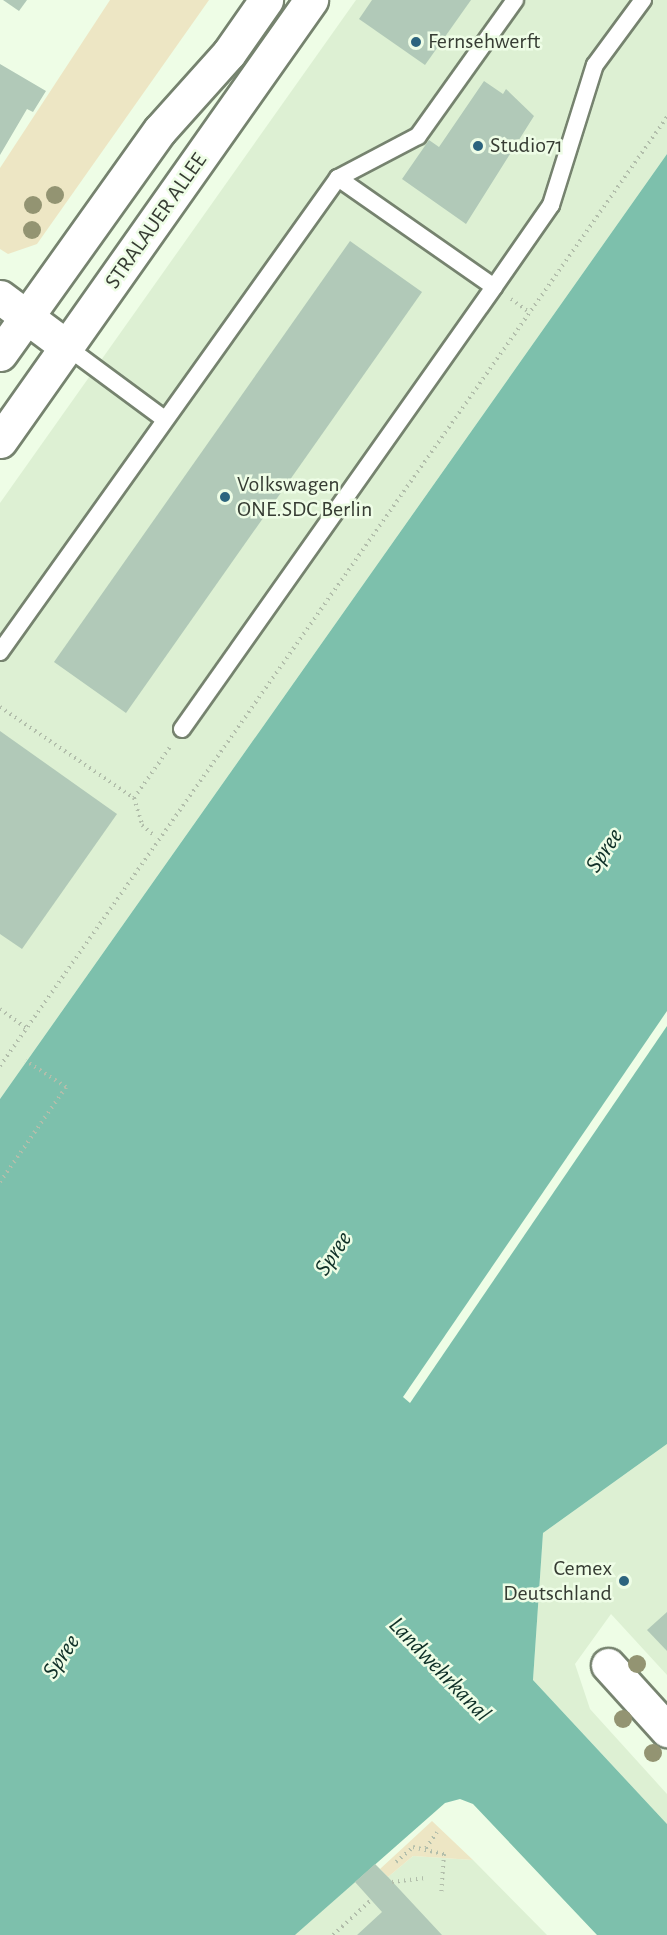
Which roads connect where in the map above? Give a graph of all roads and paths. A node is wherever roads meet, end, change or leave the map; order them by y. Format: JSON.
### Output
{"nodes":[{"id":1,"x":266,"y":0,"type":"edge"},
{"id":2,"x":311,"y":0,"type":"edge"},
{"id":3,"x":515,"y":0,"type":"edge"},
{"id":4,"x":643,"y":0,"type":"edge"},
{"id":5,"x":667,"y":117,"type":"edge"},
{"id":6,"x":338,"y":178,"type":"junction"},
{"id":7,"x":494,"y":286,"type":"junction"},
{"id":8,"x":0,"y":297,"type":"edge"},
{"id":9,"x":26,"y":317,"type":"junction"},
{"id":10,"x":67,"y":347,"type":"junction"},
{"id":11,"x":0,"y":354,"type":"edge"},
{"id":12,"x":163,"y":418,"type":"junction"},
{"id":13,"x":0,"y":441,"type":"edge"},
{"id":14,"x":0,"y":652,"type":"edge"},
{"id":15,"x":0,"y":707,"type":"edge"},
{"id":16,"x":182,"y":729,"type":"joint"},
{"id":17,"x":134,"y":798,"type":"junction"},
{"id":18,"x":156,"y":837,"type":"junction"},
{"id":19,"x":0,"y":1009,"type":"edge"},
{"id":20,"x":26,"y":1028,"type":"junction"},
{"id":21,"x":26,"y":1061,"type":"dead end"},
{"id":22,"x":0,"y":1066,"type":"edge"},
{"id":23,"x":0,"y":1182,"type":"edge"},
{"id":24,"x":608,"y":1665,"type":"dead end"},
{"id":25,"x":667,"y":1730,"type":"edge"},
{"id":26,"x":437,"y":1832,"type":"dead end"},
{"id":27,"x":426,"y":1848,"type":"junction"},
{"id":28,"x":396,"y":1862,"type":"dead end"},
{"id":29,"x":425,"y":1878,"type":"dead end"},
{"id":30,"x":392,"y":1882,"type":"dead end"},
{"id":31,"x":441,"y":1896,"type":"dead end"},
{"id":32,"x":371,"y":1900,"type":"dead end"},
{"id":33,"x":333,"y":1935,"type":"edge"}],
"edges":[{"from":1,"to":9,"type":"main road"},
{"from":2,"to":10,"type":"main road","name":"STRALAUER ALLEE"},
{"from":3,"to":6,"type":"lane"},
{"from":4,"to":7,"type":"lane"},
{"from":5,"to":18,"type":"path"},
{"from":6,"to":7,"type":"lane"},
{"from":6,"to":12,"type":"lane"},
{"from":7,"to":16,"type":"lane"},
{"from":8,"to":9,"type":"main road"},
{"from":9,"to":10,"type":"main road"},
{"from":9,"to":11,"type":"main road"},
{"from":10,"to":12,"type":"lane"},
{"from":10,"to":13,"type":"main road","name":"STRALAUER ALLEE"},
{"from":12,"to":14,"type":"lane"},
{"from":15,"to":17,"type":"path"},
{"from":16,"to":17,"type":"path"},
{"from":17,"to":18,"type":"path"},
{"from":18,"to":20,"type":"path"},
{"from":19,"to":20,"type":"path"},
{"from":20,"to":22,"type":"path"},
{"from":21,"to":23,"type":"path"},
{"from":24,"to":25,"type":"main road"},
{"from":26,"to":27,"type":"path"},
{"from":27,"to":28,"type":"path"},
{"from":27,"to":31,"type":"path"},
{"from":29,"to":30,"type":"path"},
{"from":32,"to":33,"type":"path"}]}
